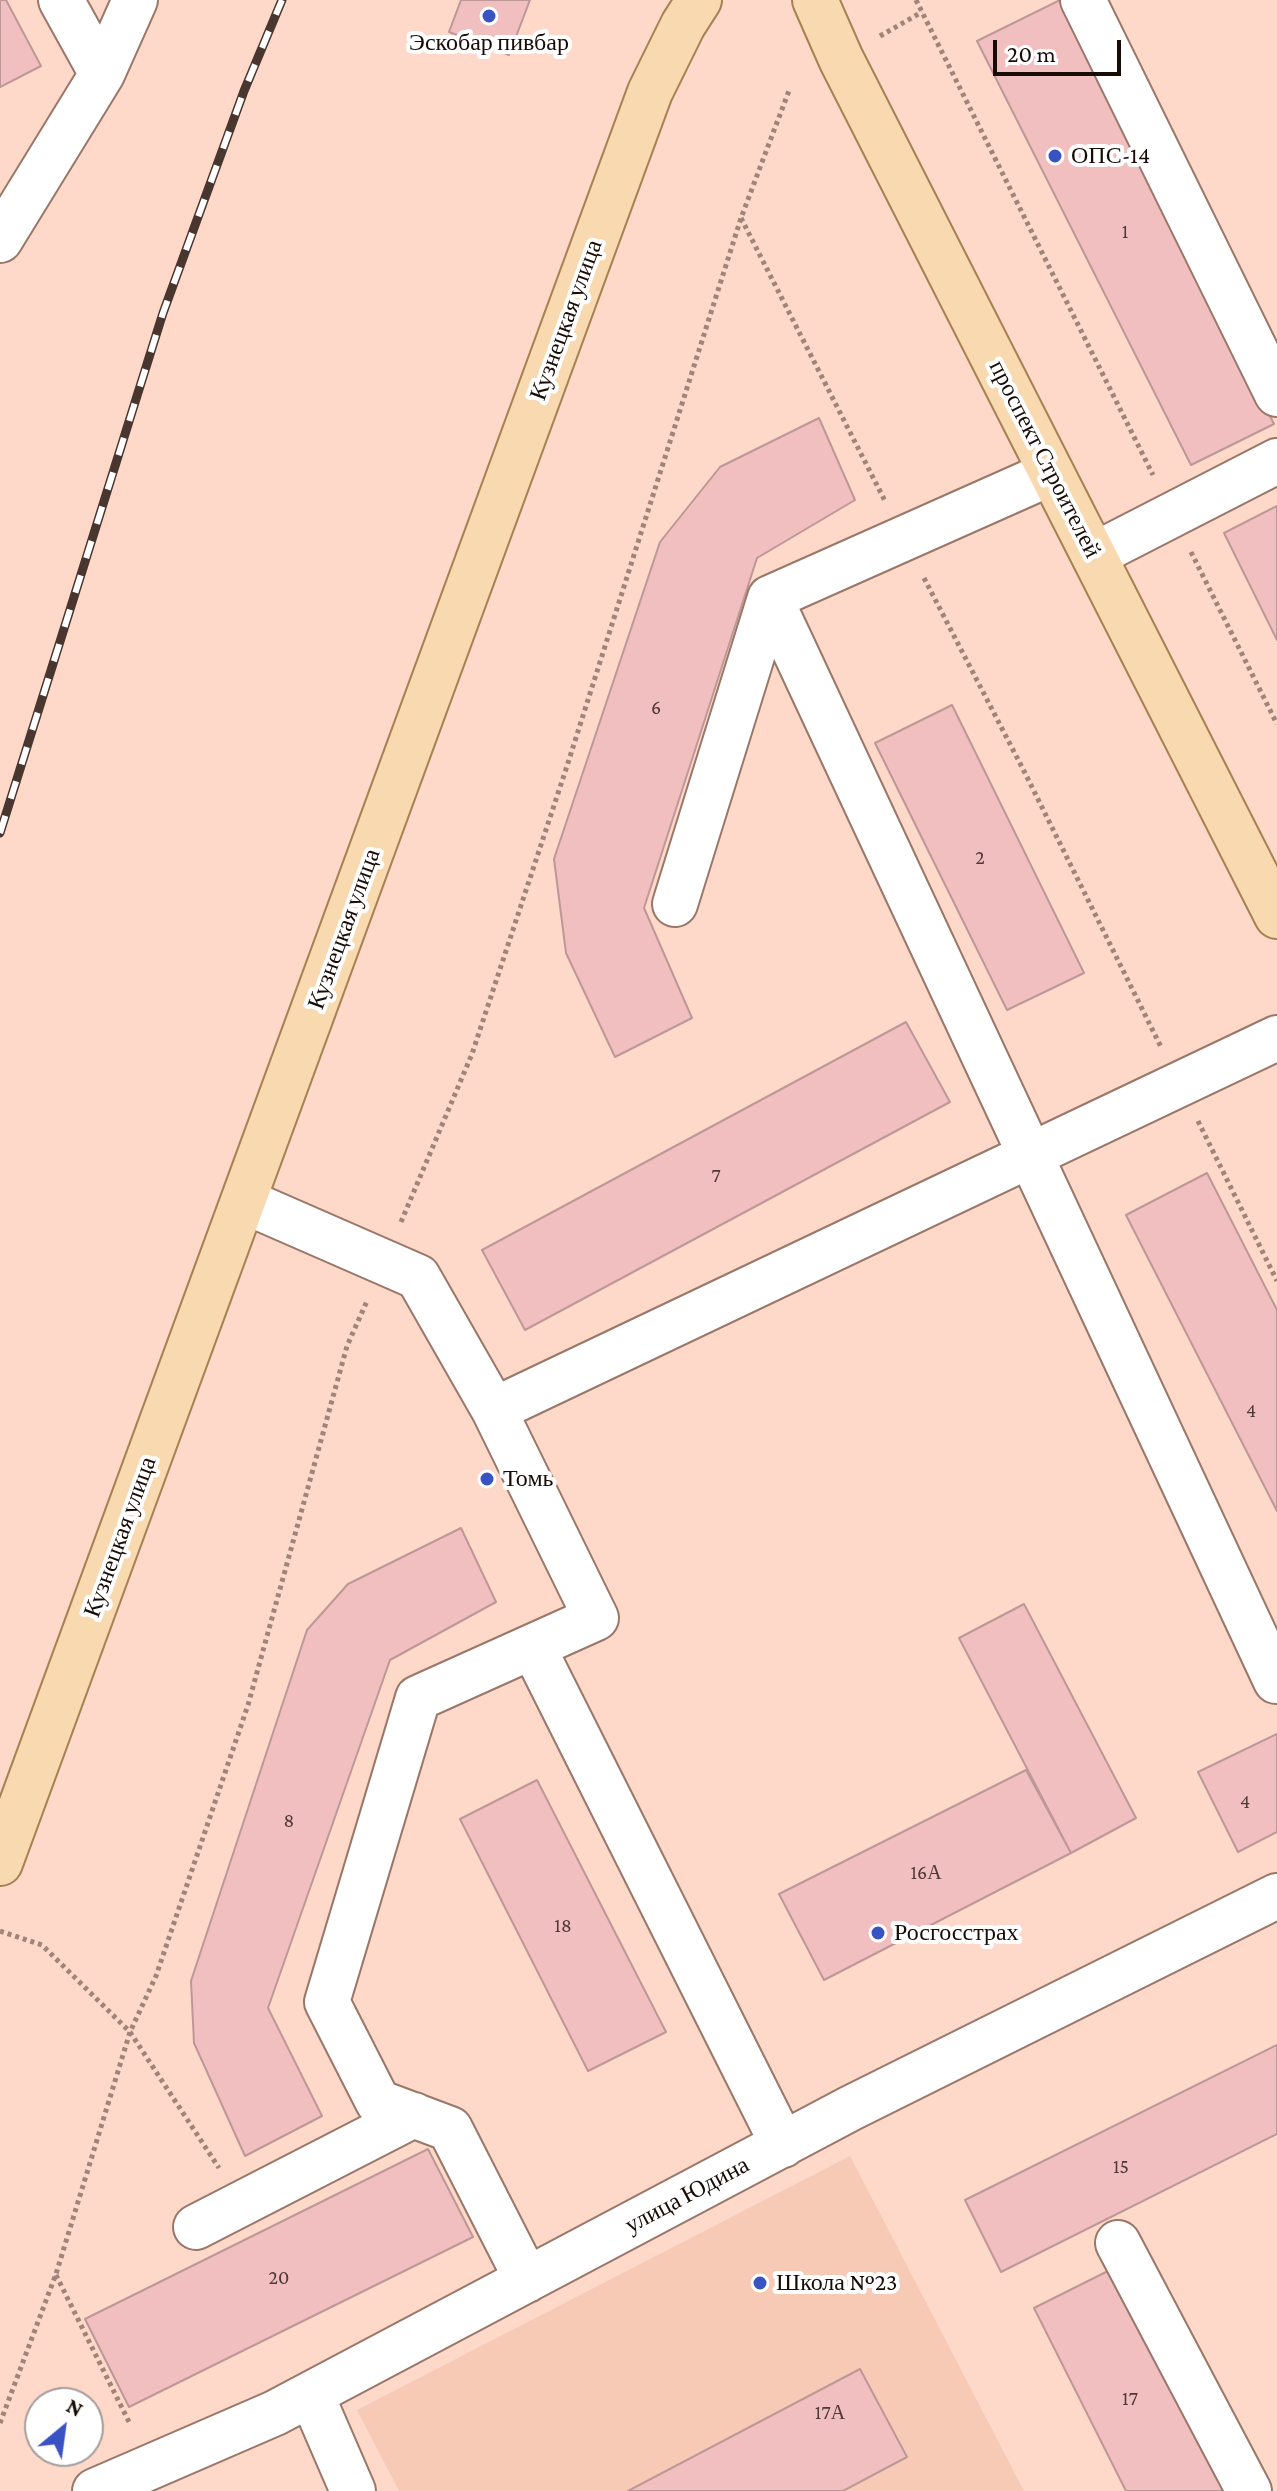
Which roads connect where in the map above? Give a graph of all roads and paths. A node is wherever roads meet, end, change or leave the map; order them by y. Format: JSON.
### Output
{"nodes":[{"id":1,"x":61,"y":0,"type":"edge"},
{"id":2,"x":135,"y":0,"type":"edge"},
{"id":3,"x":699,"y":0,"type":"edge"},
{"id":4,"x":815,"y":0,"type":"edge"},
{"id":5,"x":916,"y":0,"type":"edge"},
{"id":6,"x":1098,"y":5,"type":"edge"},
{"id":7,"x":922,"y":12,"type":"junction"},
{"id":8,"x":880,"y":36,"type":"dead end"},
{"id":9,"x":102,"y":74,"type":"junction"},
{"id":10,"x":741,"y":218,"type":"dead end"},
{"id":11,"x":0,"y":240,"type":"edge"},
{"id":12,"x":1277,"y":394,"type":"edge"},
{"id":13,"x":1277,"y":461,"type":"edge"},
{"id":14,"x":1051,"y":473,"type":"junction"},
{"id":15,"x":1173,"y":515,"type":"junction"},
{"id":16,"x":904,"y":538,"type":"junction"},
{"id":17,"x":1094,"y":555,"type":"junction"},
{"id":18,"x":770,"y":598,"type":"junction"},
{"id":19,"x":1277,"y":724,"type":"edge"},
{"id":20,"x":675,"y":904,"type":"dead end"},
{"id":21,"x":1277,"y":916,"type":"edge"},
{"id":22,"x":1277,"y":1038,"type":"edge"},
{"id":23,"x":1179,"y":1084,"type":"junction"},
{"id":24,"x":1030,"y":1155,"type":"junction"},
{"id":25,"x":244,"y":1201,"type":"junction"},
{"id":26,"x":1277,"y":1281,"type":"edge"},
{"id":27,"x":494,"y":1410,"type":"junction"},
{"id":28,"x":533,"y":1647,"type":"junction"},
{"id":29,"x":1276,"y":1681,"type":"edge"},
{"id":30,"x":0,"y":1863,"type":"edge"},
{"id":31,"x":1277,"y":1896,"type":"edge"},
{"id":32,"x":0,"y":1931,"type":"edge"},
{"id":33,"x":414,"y":2115,"type":"junction"},
{"id":34,"x":783,"y":2145,"type":"junction"},
{"id":35,"x":276,"y":2186,"type":"junction"},
{"id":36,"x":196,"y":2227,"type":"dead end"},
{"id":37,"x":1118,"y":2243,"type":"dead end"},
{"id":38,"x":56,"y":2274,"type":"dead end"},
{"id":39,"x":527,"y":2280,"type":"junction"},
{"id":40,"x":311,"y":2394,"type":"junction"},
{"id":41,"x":129,"y":2422,"type":"dead end"},
{"id":42,"x":95,"y":2491,"type":"edge"},
{"id":43,"x":353,"y":2491,"type":"edge"},
{"id":44,"x":1249,"y":2491,"type":"edge"}],
"edges":[{"from":1,"to":9,"type":"street"},
{"from":2,"to":9,"type":"street"},
{"from":3,"to":25,"type":"main road","name":"Кузнецкая улица"},
{"from":4,"to":14,"type":"main road","name":"проспект Строителей"},
{"from":5,"to":7,"type":"path"},
{"from":6,"to":12,"type":"street"},
{"from":7,"to":8,"type":"path"},
{"from":7,"to":15,"type":"path"},
{"from":9,"to":11,"type":"street"},
{"from":10,"to":16,"type":"path"},
{"from":13,"to":15,"type":"street"},
{"from":14,"to":16,"type":"street"},
{"from":14,"to":17,"type":"main road","name":"проспект Строителей"},
{"from":15,"to":17,"type":"street"},
{"from":15,"to":19,"type":"path"},
{"from":16,"to":18,"type":"street"},
{"from":16,"to":23,"type":"path"},
{"from":17,"to":21,"type":"main road","name":"проспект Строителей"},
{"from":18,"to":20,"type":"street"},
{"from":18,"to":24,"type":"street"},
{"from":22,"to":23,"type":"street"},
{"from":23,"to":24,"type":"street"},
{"from":23,"to":26,"type":"path"},
{"from":24,"to":27,"type":"street"},
{"from":24,"to":29,"type":"street"},
{"from":25,"to":27,"type":"street"},
{"from":25,"to":30,"type":"main road","name":"Кузнецкая улица"},
{"from":27,"to":28,"type":"street"},
{"from":28,"to":33,"type":"street"},
{"from":28,"to":34,"type":"street"},
{"from":31,"to":34,"type":"street","name":"улица Юдина"},
{"from":32,"to":35,"type":"path"},
{"from":33,"to":35,"type":"street"},
{"from":33,"to":39,"type":"street"},
{"from":34,"to":39,"type":"street","name":"улица Юдина"},
{"from":35,"to":36,"type":"street"},
{"from":37,"to":44,"type":"street"},
{"from":38,"to":41,"type":"path"},
{"from":39,"to":40,"type":"street","name":"улица Юдина"},
{"from":40,"to":42,"type":"street","name":"улица Юдина"},
{"from":40,"to":43,"type":"street"}]}
